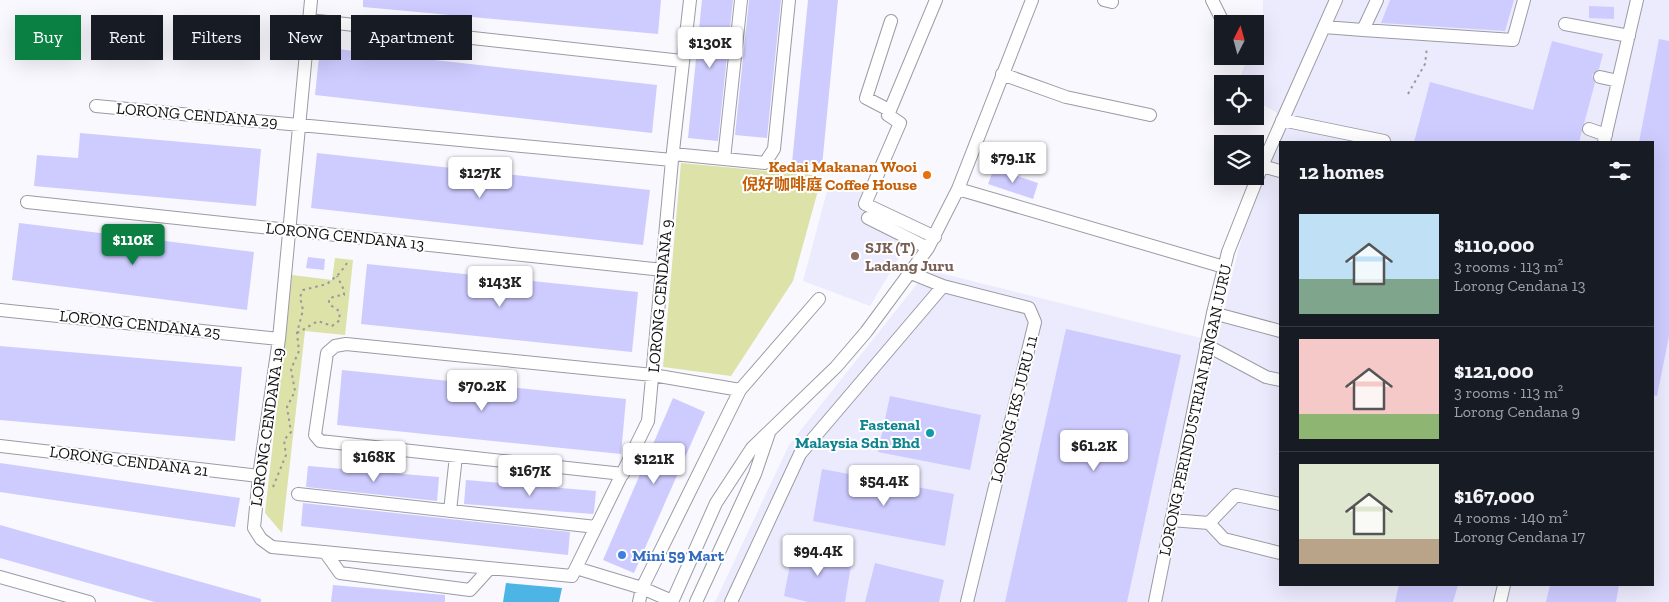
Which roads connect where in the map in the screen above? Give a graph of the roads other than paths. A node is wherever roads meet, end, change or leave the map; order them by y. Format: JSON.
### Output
{"nodes":[{"id":1,"x":311,"y":0,"type":"edge"},
{"id":2,"x":690,"y":0,"type":"edge"},
{"id":3,"x":741,"y":0,"type":"edge"},
{"id":4,"x":789,"y":0,"type":"edge"},
{"id":5,"x":936,"y":0,"type":"edge"},
{"id":6,"x":1032,"y":0,"type":"edge"},
{"id":7,"x":1212,"y":0,"type":"edge"},
{"id":8,"x":1336,"y":0,"type":"edge"},
{"id":9,"x":1377,"y":0,"type":"edge"},
{"id":10,"x":1524,"y":0,"type":"edge"},
{"id":11,"x":1636,"y":0,"type":"edge"},
{"id":12,"x":310,"y":15,"type":"edge"},
{"id":13,"x":1220,"y":15,"type":"edge"},
{"id":14,"x":891,"y":21,"type":"dead end"},
{"id":15,"x":341,"y":24,"type":"edge"},
{"id":16,"x":1565,"y":24,"type":"dead end"},
{"id":17,"x":1324,"y":27,"type":"junction"},
{"id":18,"x":1363,"y":30,"type":"junction"},
{"id":19,"x":1628,"y":36,"type":"junction"},
{"id":20,"x":305,"y":60,"type":"edge"},
{"id":21,"x":682,"y":61,"type":"junction"},
{"id":22,"x":1002,"y":74,"type":"junction"},
{"id":23,"x":1600,"y":77,"type":"dead end"},
{"id":24,"x":1618,"y":81,"type":"junction"},
{"id":25,"x":96,"y":106,"type":"dead end"},
{"id":26,"x":889,"y":110,"type":"junction"},
{"id":27,"x":1150,"y":115,"type":"dead end"},
{"id":28,"x":1282,"y":120,"type":"junction"},
{"id":29,"x":298,"y":124,"type":"junction"},
{"id":30,"x":1589,"y":129,"type":"dead end"},
{"id":31,"x":1605,"y":139,"type":"edge"},
{"id":32,"x":1384,"y":140,"type":"dead end"},
{"id":33,"x":673,"y":157,"type":"junction"},
{"id":34,"x":724,"y":159,"type":"junction"},
{"id":35,"x":1264,"y":161,"type":"edge"},
{"id":36,"x":1264,"y":166,"type":"edge"},
{"id":37,"x":1279,"y":170,"type":"edge"},
{"id":38,"x":1254,"y":185,"type":"edge"},
{"id":39,"x":958,"y":188,"type":"junction"},
{"id":40,"x":27,"y":202,"type":"dead end"},
{"id":41,"x":868,"y":218,"type":"dead end"},
{"id":42,"x":289,"y":230,"type":"junction"},
{"id":43,"x":935,"y":237,"type":"junction"},
{"id":44,"x":928,"y":248,"type":"junction"},
{"id":45,"x":1224,"y":267,"type":"junction"},
{"id":46,"x":663,"y":270,"type":"junction"},
{"id":47,"x":911,"y":273,"type":"junction"},
{"id":48,"x":943,"y":286,"type":"junction"},
{"id":49,"x":819,"y":300,"type":"dead end"},
{"id":50,"x":0,"y":310,"type":"edge"},
{"id":51,"x":1213,"y":313,"type":"junction"},
{"id":52,"x":1279,"y":332,"type":"edge"},
{"id":53,"x":279,"y":339,"type":"junction"},
{"id":54,"x":1206,"y":345,"type":"junction"},
{"id":55,"x":653,"y":375,"type":"junction"},
{"id":56,"x":1279,"y":380,"type":"edge"},
{"id":57,"x":740,"y":390,"type":"junction"},
{"id":58,"x":769,"y":433,"type":"junction"},
{"id":59,"x":0,"y":446,"type":"edge"},
{"id":60,"x":456,"y":456,"type":"junction"},
{"id":61,"x":623,"y":474,"type":"junction"},
{"id":62,"x":259,"y":476,"type":"junction"},
{"id":63,"x":298,"y":494,"type":"dead end"},
{"id":64,"x":1279,"y":504,"type":"edge"},
{"id":65,"x":450,"y":511,"type":"junction"},
{"id":66,"x":1171,"y":520,"type":"junction"},
{"id":67,"x":1210,"y":523,"type":"junction"},
{"id":68,"x":596,"y":526,"type":"junction"},
{"id":69,"x":325,"y":552,"type":"junction"},
{"id":70,"x":1279,"y":553,"type":"edge"},
{"id":71,"x":490,"y":568,"type":"junction"},
{"id":72,"x":574,"y":572,"type":"junction"},
{"id":73,"x":0,"y":578,"type":"edge"},
{"id":74,"x":1504,"y":586,"type":"edge"},
{"id":75,"x":642,"y":588,"type":"junction"},
{"id":76,"x":89,"y":602,"type":"edge"},
{"id":77,"x":639,"y":602,"type":"edge"},
{"id":78,"x":672,"y":602,"type":"edge"},
{"id":79,"x":696,"y":602,"type":"edge"},
{"id":80,"x":731,"y":602,"type":"edge"},
{"id":81,"x":967,"y":602,"type":"edge"},
{"id":82,"x":1155,"y":602,"type":"edge"},
{"id":83,"x":1500,"y":602,"type":"edge"}],
"edges":[{"from":1,"to":12,"type":"street","name":"LORONG CENDANA 19"},
{"from":2,"to":21,"type":"street","name":"LORONG CENDANA 9"},
{"from":3,"to":34,"type":"street"},
{"from":4,"to":34,"type":"street","name":"LORONG CENDANA 29"},
{"from":5,"to":26,"type":"street"},
{"from":6,"to":22,"type":"street"},
{"from":7,"to":13,"type":"street"},
{"from":8,"to":17,"type":"street","name":"LORONG PERINDUSTRIAN RINGAN JURU"},
{"from":9,"to":18,"type":"street"},
{"from":10,"to":18,"type":"street"},
{"from":11,"to":19,"type":"street"},
{"from":14,"to":26,"type":"street"},
{"from":15,"to":21,"type":"street"},
{"from":16,"to":19,"type":"street"},
{"from":17,"to":18,"type":"street"},
{"from":17,"to":28,"type":"street","name":"LORONG PERINDUSTRIAN RINGAN JURU"},
{"from":19,"to":24,"type":"street"},
{"from":20,"to":29,"type":"street","name":"LORONG CENDANA 19"},
{"from":21,"to":33,"type":"street","name":"LORONG CENDANA 9"},
{"from":22,"to":27,"type":"street"},
{"from":22,"to":39,"type":"street"},
{"from":23,"to":24,"type":"street"},
{"from":24,"to":31,"type":"street"},
{"from":25,"to":29,"type":"street","name":"LORONG CENDANA 29"},
{"from":26,"to":43,"type":"street"},
{"from":28,"to":32,"type":"street"},
{"from":28,"to":35,"type":"street","name":"LORONG PERINDUSTRIAN RINGAN JURU"},
{"from":29,"to":33,"type":"street","name":"LORONG CENDANA 29"},
{"from":29,"to":42,"type":"street","name":"LORONG CENDANA 19"},
{"from":30,"to":31,"type":"street"},
{"from":33,"to":34,"type":"street","name":"LORONG CENDANA 29"},
{"from":33,"to":46,"type":"street","name":"LORONG CENDANA 9"},
{"from":36,"to":37,"type":"street"},
{"from":38,"to":45,"type":"street","name":"LORONG PERINDUSTRIAN RINGAN JURU"},
{"from":39,"to":43,"type":"street"},
{"from":39,"to":45,"type":"street"},
{"from":40,"to":42,"type":"street","name":"LORONG CENDANA 13"},
{"from":41,"to":44,"type":"street"},
{"from":42,"to":46,"type":"street","name":"LORONG CENDANA 13"},
{"from":42,"to":53,"type":"street","name":"LORONG CENDANA 19"},
{"from":43,"to":44,"type":"street"},
{"from":44,"to":47,"type":"street"},
{"from":45,"to":51,"type":"street","name":"LORONG PERINDUSTRIAN RINGAN JURU"},
{"from":46,"to":55,"type":"street","name":"LORONG CENDANA 9"},
{"from":47,"to":48,"type":"street","name":"LORONG IKS JURU 11"},
{"from":47,"to":58,"type":"street"},
{"from":48,"to":80,"type":"street"},
{"from":48,"to":81,"type":"street","name":"LORONG IKS JURU 11"},
{"from":49,"to":57,"type":"street"},
{"from":50,"to":53,"type":"street","name":"LORONG CENDANA 25"},
{"from":51,"to":52,"type":"street"},
{"from":51,"to":54,"type":"street","name":"LORONG PERINDUSTRIAN RINGAN JURU"},
{"from":53,"to":62,"type":"street","name":"LORONG CENDANA 19"},
{"from":54,"to":56,"type":"street"},
{"from":54,"to":66,"type":"street","name":"LORONG PERINDUSTRIAN RINGAN JURU"},
{"from":55,"to":57,"type":"street"},
{"from":55,"to":60,"type":"street"},
{"from":55,"to":61,"type":"street","name":"LORONG CENDANA 9"},
{"from":57,"to":75,"type":"street"},
{"from":58,"to":78,"type":"street"},
{"from":58,"to":79,"type":"street"},
{"from":59,"to":62,"type":"street","name":"LORONG CENDANA 21"},
{"from":60,"to":61,"type":"street"},
{"from":60,"to":65,"type":"street"},
{"from":61,"to":68,"type":"street","name":"LORONG CENDANA 9"},
{"from":62,"to":69,"type":"street","name":"LORONG CENDANA 19"},
{"from":63,"to":65,"type":"street"},
{"from":64,"to":67,"type":"street"},
{"from":65,"to":68,"type":"street"},
{"from":66,"to":67,"type":"street"},
{"from":66,"to":82,"type":"street","name":"LORONG PERINDUSTRIAN RINGAN JURU"},
{"from":67,"to":70,"type":"street"},
{"from":68,"to":72,"type":"street","name":"LORONG CENDANA 9"},
{"from":69,"to":71,"type":"street","name":"LORONG CENDANA 19"},
{"from":69,"to":71,"type":"street"},
{"from":71,"to":72,"type":"street","name":"LORONG CENDANA 19"},
{"from":72,"to":75,"type":"street","name":"LORONG CENDANA 19"},
{"from":73,"to":76,"type":"street"},
{"from":74,"to":83,"type":"street"},
{"from":75,"to":77,"type":"street"},
{"from":75,"to":78,"type":"street","name":"LORONG CENDANA 19"}]}
